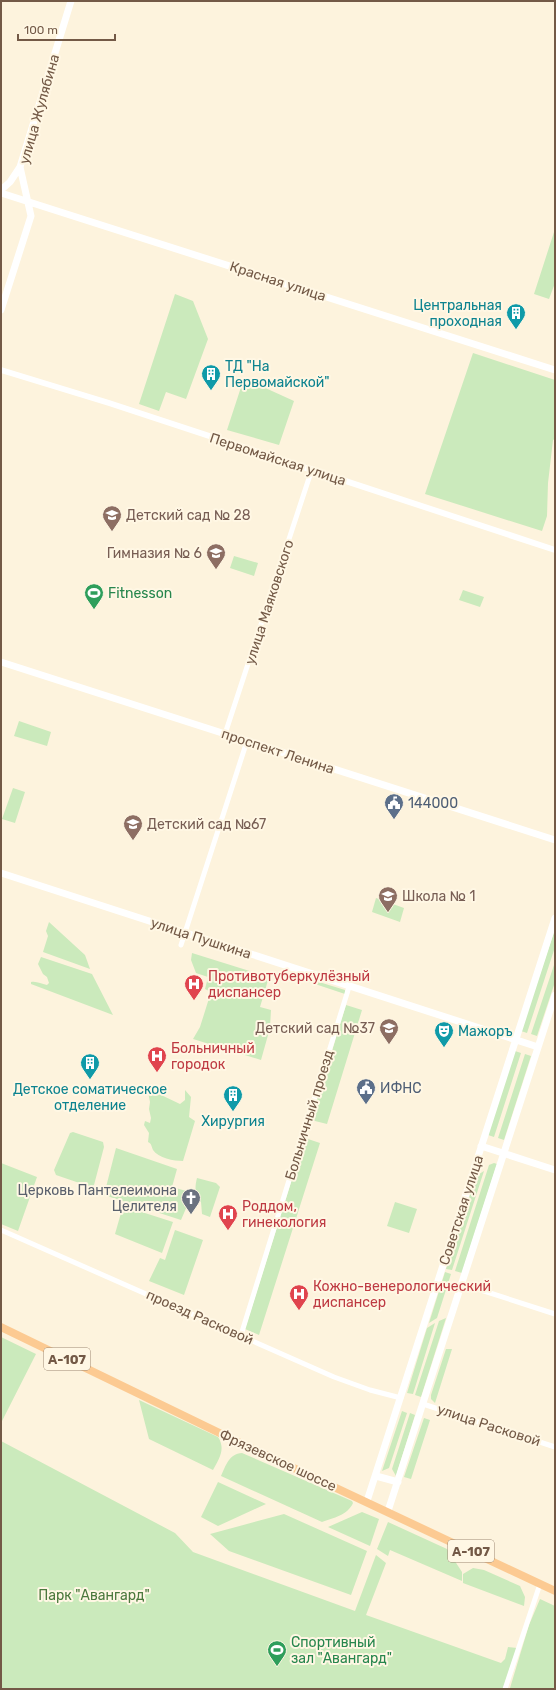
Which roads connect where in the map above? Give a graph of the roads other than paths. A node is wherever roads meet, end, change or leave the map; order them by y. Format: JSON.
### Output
{"nodes":[{"id":1,"x":72,"y":1,"type":"edge"},
{"id":2,"x":20,"y":167,"type":"junction"},
{"id":3,"x":1,"y":191,"type":"edge"},
{"id":4,"x":28,"y":201,"type":"junction"},
{"id":5,"x":1,"y":310,"type":"edge"},
{"id":6,"x":1,"y":370,"type":"edge"},
{"id":7,"x":555,"y":370,"type":"edge"},
{"id":8,"x":312,"y":469,"type":"junction"},
{"id":9,"x":555,"y":550,"type":"edge"},
{"id":10,"x":1,"y":662,"type":"edge"},
{"id":11,"x":225,"y":734,"type":"junction"},
{"id":12,"x":247,"y":741,"type":"junction"},
{"id":13,"x":555,"y":840,"type":"edge"},
{"id":14,"x":1,"y":873,"type":"edge"},
{"id":15,"x":555,"y":918,"type":"edge"},
{"id":16,"x":185,"y":933,"type":"junction"},
{"id":17,"x":181,"y":945,"type":"dead end"},
{"id":18,"x":349,"y":987,"type":"junction"},
{"id":19,"x":555,"y":995,"type":"edge"},
{"id":20,"x":515,"y":1040,"type":"junction"},
{"id":21,"x":538,"y":1047,"type":"junction"},
{"id":22,"x":481,"y":1146,"type":"junction"},
{"id":23,"x":505,"y":1154,"type":"junction"},
{"id":24,"x":555,"y":1170,"type":"edge"},
{"id":25,"x":1,"y":1230,"type":"edge"},
{"id":26,"x":462,"y":1284,"type":"junction"},
{"id":27,"x":555,"y":1314,"type":"edge"},
{"id":28,"x":1,"y":1327,"type":"edge"},
{"id":29,"x":241,"y":1335,"type":"junction"},
{"id":30,"x":401,"y":1398,"type":"junction"},
{"id":31,"x":423,"y":1404,"type":"junction"},
{"id":32,"x":555,"y":1447,"type":"edge"},
{"id":33,"x":376,"y":1476,"type":"junction"},
{"id":34,"x":398,"y":1482,"type":"junction"},
{"id":35,"x":367,"y":1501,"type":"junction"},
{"id":36,"x":388,"y":1511,"type":"junction"},
{"id":37,"x":540,"y":1584,"type":"junction"},
{"id":38,"x":555,"y":1591,"type":"edge"},
{"id":39,"x":506,"y":1689,"type":"edge"}],
"edges":[{"from":1,"to":2,"type":"main road","name":"улица Жулябина"},
{"from":2,"to":3,"type":"main road"},
{"from":2,"to":4,"type":"main road","name":"улица Жулябина"},
{"from":3,"to":4,"type":"main road","name":"Красная улица"},
{"from":4,"to":5,"type":"main road","name":"улица Жулябина"},
{"from":4,"to":7,"type":"main road","name":"Красная улица"},
{"from":6,"to":8,"type":"street","name":"Первомайская улица"},
{"from":8,"to":9,"type":"street","name":"Первомайская улица"},
{"from":8,"to":11,"type":"street","name":"улица Маяковского"},
{"from":10,"to":11,"type":"main road","name":"проспект Ленина"},
{"from":11,"to":12,"type":"main road","name":"проспект Ленина"},
{"from":12,"to":13,"type":"main road","name":"проспект Ленина"},
{"from":12,"to":16,"type":"street"},
{"from":14,"to":16,"type":"main road","name":"улица Пушкина"},
{"from":15,"to":20,"type":"main road","name":"Советская улица"},
{"from":16,"to":17,"type":"street"},
{"from":16,"to":18,"type":"main road","name":"улица Пушкина"},
{"from":18,"to":20,"type":"main road","name":"улица Пушкина"},
{"from":18,"to":29,"type":"street","name":"Больничный проезд"},
{"from":19,"to":21,"type":"main road","name":"Советская улица"},
{"from":20,"to":21,"type":"main road","name":"улица Пушкина"},
{"from":20,"to":22,"type":"main road","name":"Советская улица"},
{"from":21,"to":23,"type":"main road","name":"Советская улица"},
{"from":22,"to":23,"type":"main road"},
{"from":22,"to":30,"type":"main road","name":"Советская улица"},
{"from":23,"to":24,"type":"main road"},
{"from":23,"to":26,"type":"main road","name":"Советская улица"},
{"from":25,"to":29,"type":"street","name":"проезд Расковой"},
{"from":26,"to":27,"type":"street"},
{"from":26,"to":31,"type":"main road","name":"Советская улица"},
{"from":28,"to":35,"type":"highway","name":"Фрязевское шоссе","number":"А-107"},
{"from":29,"to":30,"type":"street","name":"проезд Расковой"},
{"from":30,"to":33,"type":"main road","name":"Советская улица"},
{"from":31,"to":32,"type":"street","name":"улица Расковой"},
{"from":31,"to":34,"type":"main road","name":"Советская улица"},
{"from":33,"to":34,"type":"main road"},
{"from":33,"to":35,"type":"main road","name":"Советская улица"},
{"from":34,"to":36,"type":"main road","name":"Советская улица"},
{"from":35,"to":36,"type":"highway","name":"Фрязевское шоссе","number":"А-107"},
{"from":36,"to":37,"type":"highway","name":"Фрязевское шоссе","number":"А-107"},
{"from":37,"to":38,"type":"highway","name":"Фрязевское шоссе","number":"А-107"},
{"from":37,"to":39,"type":"street"}]}
